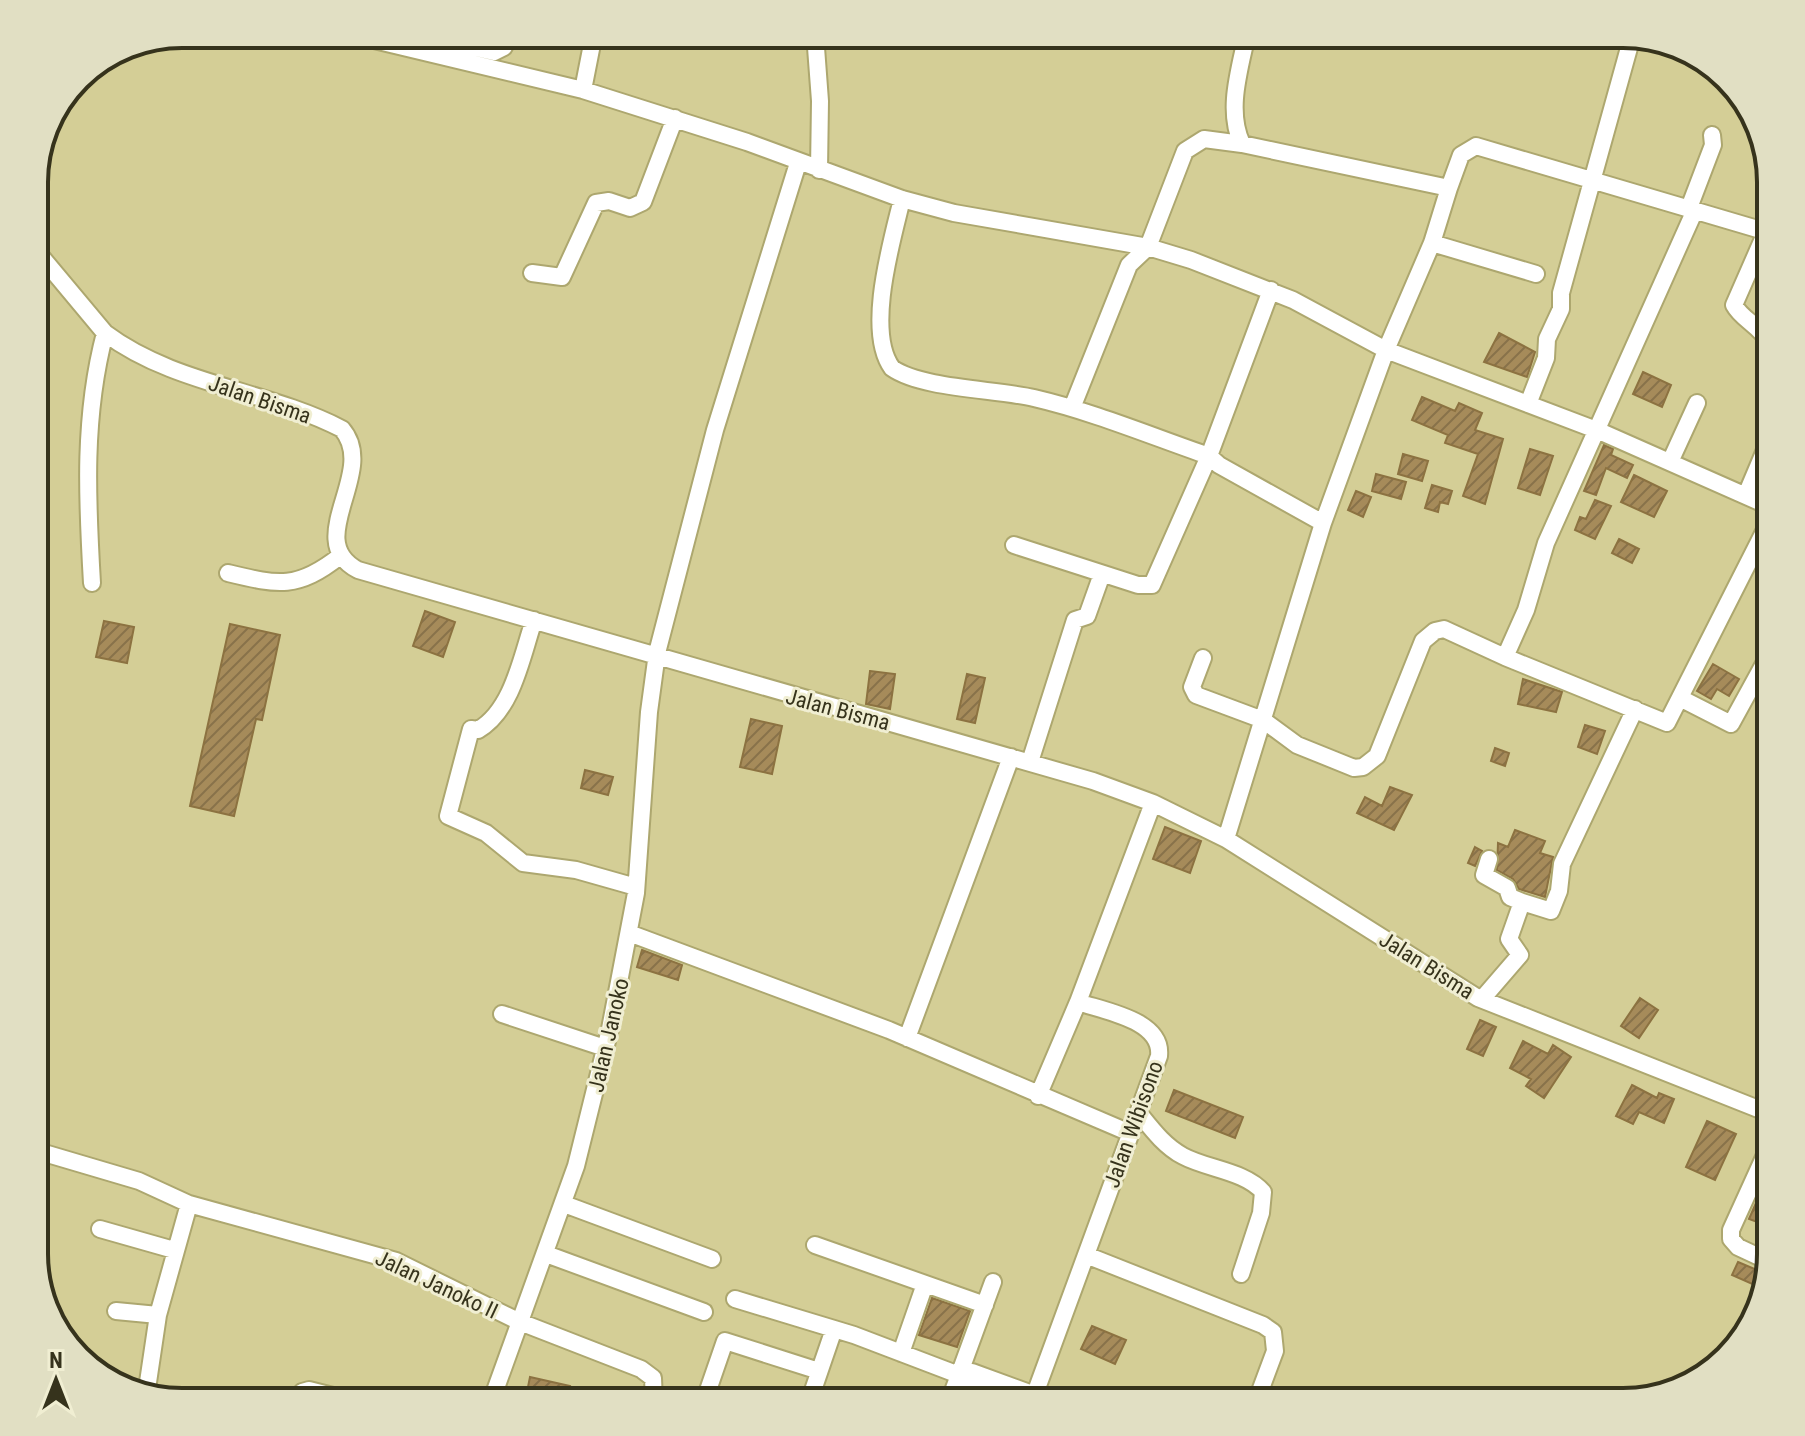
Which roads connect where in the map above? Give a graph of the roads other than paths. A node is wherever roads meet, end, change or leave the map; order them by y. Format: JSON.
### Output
{"nodes":[{"id":1,"x":408,"y":48,"type":"edge"},
{"id":2,"x":476,"y":48,"type":"edge"},
{"id":3,"x":502,"y":48,"type":"edge"},
{"id":4,"x":591,"y":48,"type":"edge"},
{"id":5,"x":816,"y":48,"type":"edge"},
{"id":6,"x":1245,"y":48,"type":"edge"},
{"id":7,"x":1629,"y":48,"type":"edge"},
{"id":8,"x":583,"y":90,"type":"junction"},
{"id":9,"x":675,"y":118,"type":"junction"},
{"id":10,"x":1712,"y":135,"type":"dead end"},
{"id":11,"x":1242,"y":144,"type":"junction"},
{"id":12,"x":798,"y":163,"type":"junction"},
{"id":13,"x":819,"y":170,"type":"junction"},
{"id":14,"x":1592,"y":179,"type":"junction"},
{"id":15,"x":1449,"y":188,"type":"junction"},
{"id":16,"x":902,"y":199,"type":"junction"},
{"id":17,"x":1692,"y":209,"type":"junction"},
{"id":18,"x":1757,"y":228,"type":"edge"},
{"id":19,"x":1432,"y":243,"type":"junction"},
{"id":20,"x":1148,"y":247,"type":"junction"},
{"id":21,"x":1757,"y":257,"type":"edge"},
{"id":22,"x":48,"y":265,"type":"edge"},
{"id":23,"x":532,"y":273,"type":"dead end"},
{"id":24,"x":1536,"y":274,"type":"dead end"},
{"id":25,"x":1271,"y":290,"type":"junction"},
{"id":26,"x":1757,"y":325,"type":"edge"},
{"id":27,"x":105,"y":333,"type":"junction"},
{"id":28,"x":1386,"y":350,"type":"junction"},
{"id":29,"x":1697,"y":403,"type":"dead end"},
{"id":30,"x":1528,"y":404,"type":"junction"},
{"id":31,"x":1072,"y":408,"type":"junction"},
{"id":32,"x":1599,"y":431,"type":"junction"},
{"id":33,"x":1209,"y":456,"type":"junction"},
{"id":34,"x":1670,"y":462,"type":"junction"},
{"id":35,"x":1757,"y":469,"type":"edge"},
{"id":36,"x":1746,"y":495,"type":"junction"},
{"id":37,"x":1757,"y":500,"type":"edge"},
{"id":38,"x":1323,"y":523,"type":"junction"},
{"id":39,"x":1014,"y":545,"type":"dead end"},
{"id":40,"x":1757,"y":546,"type":"edge"},
{"id":41,"x":340,"y":556,"type":"junction"},
{"id":42,"x":228,"y":573,"type":"dead end"},
{"id":43,"x":1102,"y":574,"type":"junction"},
{"id":44,"x":92,"y":583,"type":"dead end"},
{"id":45,"x":534,"y":620,"type":"junction"},
{"id":46,"x":657,"y":653,"type":"junction"},
{"id":47,"x":1505,"y":657,"type":"junction"},
{"id":48,"x":1203,"y":658,"type":"dead end"},
{"id":49,"x":1757,"y":677,"type":"edge"},
{"id":50,"x":1680,"y":698,"type":"junction"},
{"id":51,"x":1635,"y":709,"type":"junction"},
{"id":52,"x":1263,"y":720,"type":"junction"},
{"id":53,"x":1011,"y":757,"type":"junction"},
{"id":54,"x":1030,"y":762,"type":"junction"},
{"id":55,"x":1153,"y":803,"type":"junction"},
{"id":56,"x":1226,"y":839,"type":"junction"},
{"id":57,"x":1489,"y":859,"type":"dead end"},
{"id":58,"x":636,"y":887,"type":"junction"},
{"id":59,"x":1522,"y":902,"type":"junction"},
{"id":60,"x":629,"y":933,"type":"junction"},
{"id":61,"x":1482,"y":999,"type":"junction"},
{"id":62,"x":1078,"y":1002,"type":"junction"},
{"id":63,"x":502,"y":1014,"type":"dead end"},
{"id":64,"x":907,"y":1038,"type":"junction"},
{"id":65,"x":605,"y":1048,"type":"junction"},
{"id":66,"x":1038,"y":1096,"type":"junction"},
{"id":67,"x":1757,"y":1108,"type":"edge"},
{"id":68,"x":1138,"y":1112,"type":"junction"},
{"id":69,"x":1130,"y":1133,"type":"junction"},
{"id":70,"x":48,"y":1154,"type":"edge"},
{"id":71,"x":1757,"y":1173,"type":"edge"},
{"id":72,"x":189,"y":1204,"type":"junction"},
{"id":73,"x":564,"y":1204,"type":"junction"},
{"id":74,"x":100,"y":1229,"type":"dead end"},
{"id":75,"x":815,"y":1245,"type":"dead end"},
{"id":76,"x":174,"y":1250,"type":"junction"},
{"id":77,"x":546,"y":1254,"type":"junction"},
{"id":78,"x":1086,"y":1255,"type":"junction"},
{"id":79,"x":1757,"y":1256,"type":"edge"},
{"id":80,"x":712,"y":1259,"type":"dead end"},
{"id":81,"x":1241,"y":1274,"type":"dead end"},
{"id":82,"x":993,"y":1282,"type":"dead end"},
{"id":83,"x":925,"y":1284,"type":"junction"},
{"id":84,"x":735,"y":1299,"type":"dead end"},
{"id":85,"x":985,"y":1305,"type":"junction"},
{"id":86,"x":116,"y":1311,"type":"dead end"},
{"id":87,"x":704,"y":1312,"type":"dead end"},
{"id":88,"x":158,"y":1315,"type":"junction"},
{"id":89,"x":520,"y":1322,"type":"junction"},
{"id":90,"x":834,"y":1329,"type":"junction"},
{"id":91,"x":901,"y":1353,"type":"junction"},
{"id":92,"x":819,"y":1371,"type":"junction"},
{"id":93,"x":959,"y":1375,"type":"junction"},
{"id":94,"x":148,"y":1383,"type":"edge"},
{"id":95,"x":496,"y":1388,"type":"edge"},
{"id":96,"x":656,"y":1388,"type":"edge"},
{"id":97,"x":711,"y":1388,"type":"edge"},
{"id":98,"x":816,"y":1388,"type":"edge"},
{"id":99,"x":954,"y":1388,"type":"edge"},
{"id":100,"x":975,"y":1388,"type":"edge"},
{"id":101,"x":1010,"y":1388,"type":"edge"},
{"id":102,"x":1038,"y":1388,"type":"edge"},
{"id":103,"x":1261,"y":1388,"type":"edge"}],
"edges":[{"from":1,"to":8,"type":"street"},
{"from":2,"to":3,"type":"street"},
{"from":4,"to":8,"type":"street"},
{"from":5,"to":13,"type":"street"},
{"from":6,"to":11,"type":"street"},
{"from":7,"to":14,"type":"street"},
{"from":8,"to":9,"type":"street"},
{"from":9,"to":12,"type":"street"},
{"from":9,"to":23,"type":"street"},
{"from":10,"to":17,"type":"street"},
{"from":11,"to":15,"type":"street"},
{"from":11,"to":20,"type":"street"},
{"from":12,"to":13,"type":"street"},
{"from":12,"to":46,"type":"street","name":"Jalan Janoko"},
{"from":13,"to":16,"type":"street"},
{"from":14,"to":15,"type":"street"},
{"from":14,"to":17,"type":"street"},
{"from":14,"to":30,"type":"street"},
{"from":15,"to":19,"type":"street"},
{"from":16,"to":20,"type":"street"},
{"from":16,"to":31,"type":"street"},
{"from":17,"to":18,"type":"street"},
{"from":17,"to":32,"type":"street"},
{"from":19,"to":24,"type":"street"},
{"from":19,"to":28,"type":"street"},
{"from":20,"to":25,"type":"street"},
{"from":20,"to":31,"type":"street"},
{"from":21,"to":26,"type":"street"},
{"from":22,"to":27,"type":"street","name":"Jalan Bisma"},
{"from":25,"to":28,"type":"street"},
{"from":25,"to":33,"type":"street"},
{"from":27,"to":41,"type":"street","name":"Jalan Bisma"},
{"from":27,"to":44,"type":"street"},
{"from":28,"to":30,"type":"street"},
{"from":28,"to":38,"type":"street"},
{"from":29,"to":34,"type":"street"},
{"from":30,"to":32,"type":"street"},
{"from":31,"to":33,"type":"street"},
{"from":32,"to":34,"type":"street"},
{"from":32,"to":47,"type":"street"},
{"from":33,"to":38,"type":"street"},
{"from":33,"to":43,"type":"street"},
{"from":34,"to":36,"type":"street"},
{"from":35,"to":36,"type":"street"},
{"from":36,"to":37,"type":"street"},
{"from":38,"to":52,"type":"street"},
{"from":39,"to":43,"type":"street"},
{"from":40,"to":50,"type":"street"},
{"from":41,"to":42,"type":"street"},
{"from":41,"to":45,"type":"street","name":"Jalan Bisma"},
{"from":43,"to":54,"type":"street"},
{"from":45,"to":46,"type":"street","name":"Jalan Bisma"},
{"from":45,"to":58,"type":"street"},
{"from":46,"to":53,"type":"street","name":"Jalan Bisma"},
{"from":46,"to":58,"type":"street","name":"Jalan Janoko"},
{"from":47,"to":51,"type":"street"},
{"from":47,"to":52,"type":"street"},
{"from":48,"to":52,"type":"street"},
{"from":49,"to":50,"type":"street"},
{"from":50,"to":51,"type":"street"},
{"from":51,"to":59,"type":"street"},
{"from":52,"to":56,"type":"street"},
{"from":53,"to":54,"type":"street","name":"Jalan Bisma"},
{"from":53,"to":64,"type":"street"},
{"from":54,"to":55,"type":"street","name":"Jalan Bisma"},
{"from":55,"to":56,"type":"street","name":"Jalan Bisma"},
{"from":55,"to":62,"type":"street"},
{"from":56,"to":61,"type":"street","name":"Jalan Bisma"},
{"from":57,"to":59,"type":"street"},
{"from":58,"to":60,"type":"street","name":"Jalan Janoko"},
{"from":59,"to":61,"type":"street"},
{"from":60,"to":64,"type":"street"},
{"from":60,"to":65,"type":"street","name":"Jalan Janoko"},
{"from":61,"to":67,"type":"street","name":"Jalan Bisma"},
{"from":62,"to":66,"type":"street"},
{"from":62,"to":68,"type":"street","name":"Jalan Wibisono"},
{"from":63,"to":65,"type":"street"},
{"from":64,"to":66,"type":"street"},
{"from":65,"to":73,"type":"street","name":"Jalan Janoko"},
{"from":66,"to":69,"type":"street"},
{"from":68,"to":69,"type":"street","name":"Jalan Wibisono"},
{"from":68,"to":81,"type":"street"},
{"from":69,"to":78,"type":"street","name":"Jalan Wibisono"},
{"from":70,"to":72,"type":"street","name":"Jalan Janoko II"},
{"from":71,"to":79,"type":"street"},
{"from":72,"to":76,"type":"street"},
{"from":72,"to":89,"type":"street","name":"Jalan Janoko II"},
{"from":73,"to":77,"type":"street","name":"Jalan Janoko"},
{"from":73,"to":80,"type":"street"},
{"from":74,"to":76,"type":"street"},
{"from":75,"to":83,"type":"street"},
{"from":76,"to":88,"type":"street"},
{"from":77,"to":87,"type":"street"},
{"from":77,"to":89,"type":"street","name":"Jalan Janoko"},
{"from":78,"to":102,"type":"street","name":"Jalan Wibisono"},
{"from":78,"to":103,"type":"street"},
{"from":82,"to":85,"type":"street"},
{"from":83,"to":85,"type":"street"},
{"from":83,"to":91,"type":"street"},
{"from":84,"to":90,"type":"street"},
{"from":85,"to":93,"type":"street"},
{"from":86,"to":88,"type":"street"},
{"from":88,"to":94,"type":"street"},
{"from":89,"to":95,"type":"street","name":"Jalan Janoko"},
{"from":89,"to":96,"type":"street","name":"Jalan Janoko II"},
{"from":90,"to":91,"type":"street"},
{"from":90,"to":92,"type":"street"},
{"from":91,"to":93,"type":"street"},
{"from":92,"to":97,"type":"street"},
{"from":92,"to":98,"type":"street"},
{"from":93,"to":99,"type":"street"},
{"from":93,"to":100,"type":"street"},
{"from":93,"to":101,"type":"street"}]}
